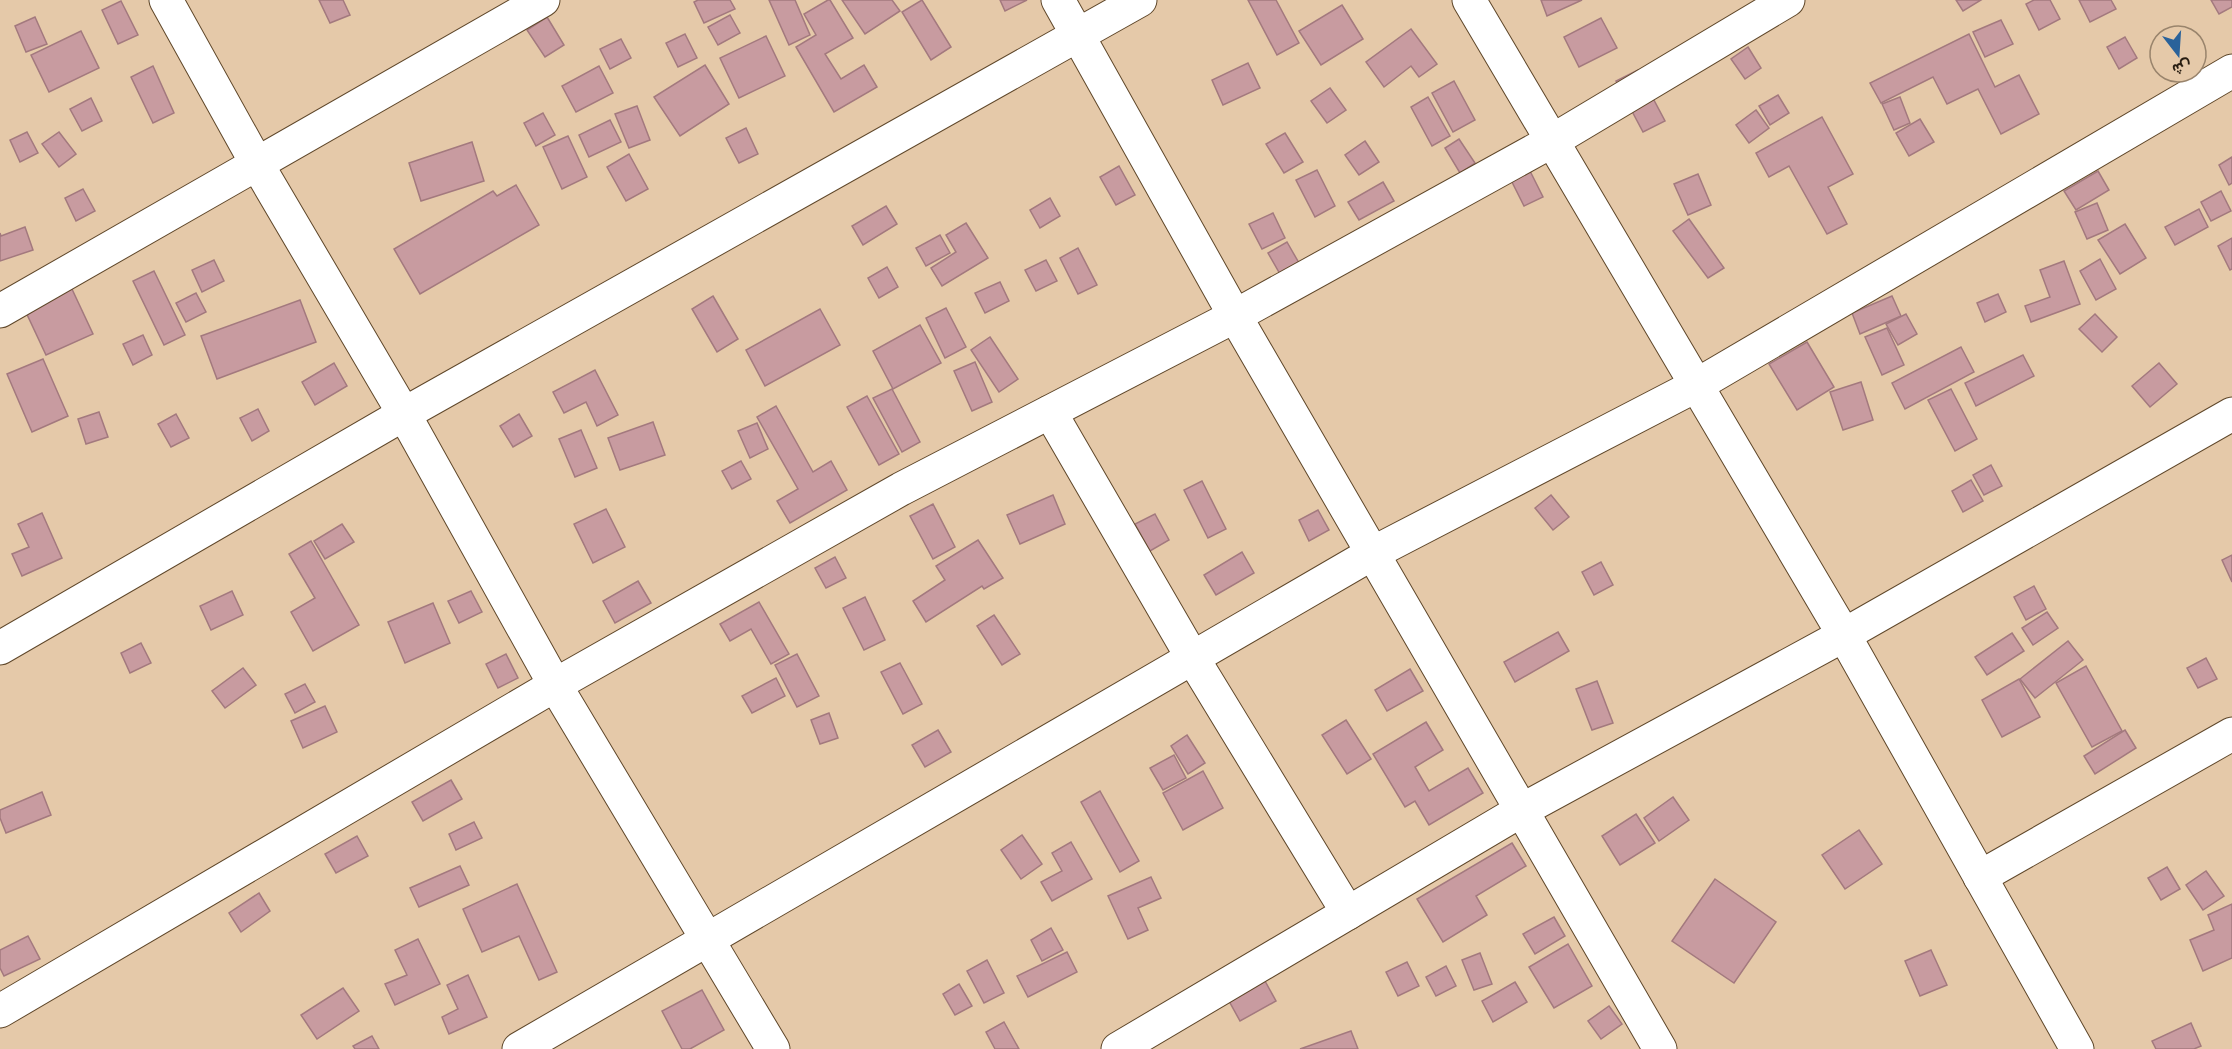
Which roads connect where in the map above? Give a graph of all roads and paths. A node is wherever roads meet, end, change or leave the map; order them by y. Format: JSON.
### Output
{"nodes":[{"id":1,"x":166,"y":0,"type":"edge"},
{"id":2,"x":543,"y":0,"type":"edge"},
{"id":3,"x":1058,"y":0,"type":"edge"},
{"id":4,"x":1140,"y":0,"type":"edge"},
{"id":5,"x":1469,"y":0,"type":"edge"},
{"id":6,"x":1788,"y":0,"type":"edge"},
{"id":7,"x":1080,"y":36,"type":"junction"},
{"id":8,"x":2232,"y":71,"type":"edge"},
{"id":9,"x":1552,"y":141,"type":"junction"},
{"id":10,"x":257,"y":164,"type":"junction"},
{"id":11,"x":0,"y":311,"type":"edge"},
{"id":12,"x":1235,"y":316,"type":"junction"},
{"id":13,"x":1697,"y":385,"type":"junction"},
{"id":14,"x":1050,"y":412,"type":"junction"},
{"id":15,"x":404,"y":414,"type":"junction"},
{"id":16,"x":2232,"y":414,"type":"edge"},
{"id":17,"x":1373,"y":553,"type":"junction"},
{"id":18,"x":1844,"y":635,"type":"junction"},
{"id":19,"x":0,"y":648,"type":"edge"},
{"id":20,"x":1192,"y":657,"type":"junction"},
{"id":21,"x":555,"y":685,"type":"junction"},
{"id":22,"x":2232,"y":734,"type":"edge"},
{"id":23,"x":1522,"y":810,"type":"junction"},
{"id":24,"x":1980,"y":877,"type":"junction"},
{"id":25,"x":1348,"y":913,"type":"junction"},
{"id":26,"x":707,"y":939,"type":"junction"},
{"id":27,"x":0,"y":1011,"type":"edge"},
{"id":28,"x":519,"y":1049,"type":"edge"},
{"id":29,"x":773,"y":1049,"type":"edge"},
{"id":30,"x":1118,"y":1049,"type":"edge"},
{"id":31,"x":1660,"y":1049,"type":"edge"},
{"id":32,"x":2077,"y":1049,"type":"edge"}],
"edges":[{"from":1,"to":10,"type":"street"},
{"from":2,"to":10,"type":"street"},
{"from":3,"to":7,"type":"street"},
{"from":4,"to":7,"type":"street"},
{"from":5,"to":9,"type":"street"},
{"from":6,"to":9,"type":"street"},
{"from":7,"to":12,"type":"street"},
{"from":7,"to":15,"type":"street"},
{"from":8,"to":13,"type":"street"},
{"from":9,"to":12,"type":"street"},
{"from":9,"to":13,"type":"street"},
{"from":10,"to":11,"type":"street"},
{"from":10,"to":15,"type":"street"},
{"from":12,"to":14,"type":"street"},
{"from":12,"to":17,"type":"street"},
{"from":13,"to":17,"type":"street"},
{"from":13,"to":18,"type":"street"},
{"from":14,"to":20,"type":"street"},
{"from":14,"to":21,"type":"street"},
{"from":15,"to":19,"type":"street"},
{"from":15,"to":21,"type":"street"},
{"from":16,"to":18,"type":"street"},
{"from":17,"to":20,"type":"street"},
{"from":17,"to":23,"type":"street"},
{"from":18,"to":23,"type":"street"},
{"from":18,"to":24,"type":"street"},
{"from":20,"to":25,"type":"street"},
{"from":20,"to":26,"type":"street"},
{"from":21,"to":26,"type":"street"},
{"from":21,"to":27,"type":"street"},
{"from":22,"to":24,"type":"street"},
{"from":23,"to":25,"type":"street"},
{"from":23,"to":31,"type":"street"},
{"from":24,"to":32,"type":"street"},
{"from":25,"to":30,"type":"street"},
{"from":26,"to":28,"type":"street"},
{"from":26,"to":29,"type":"street"}]}
